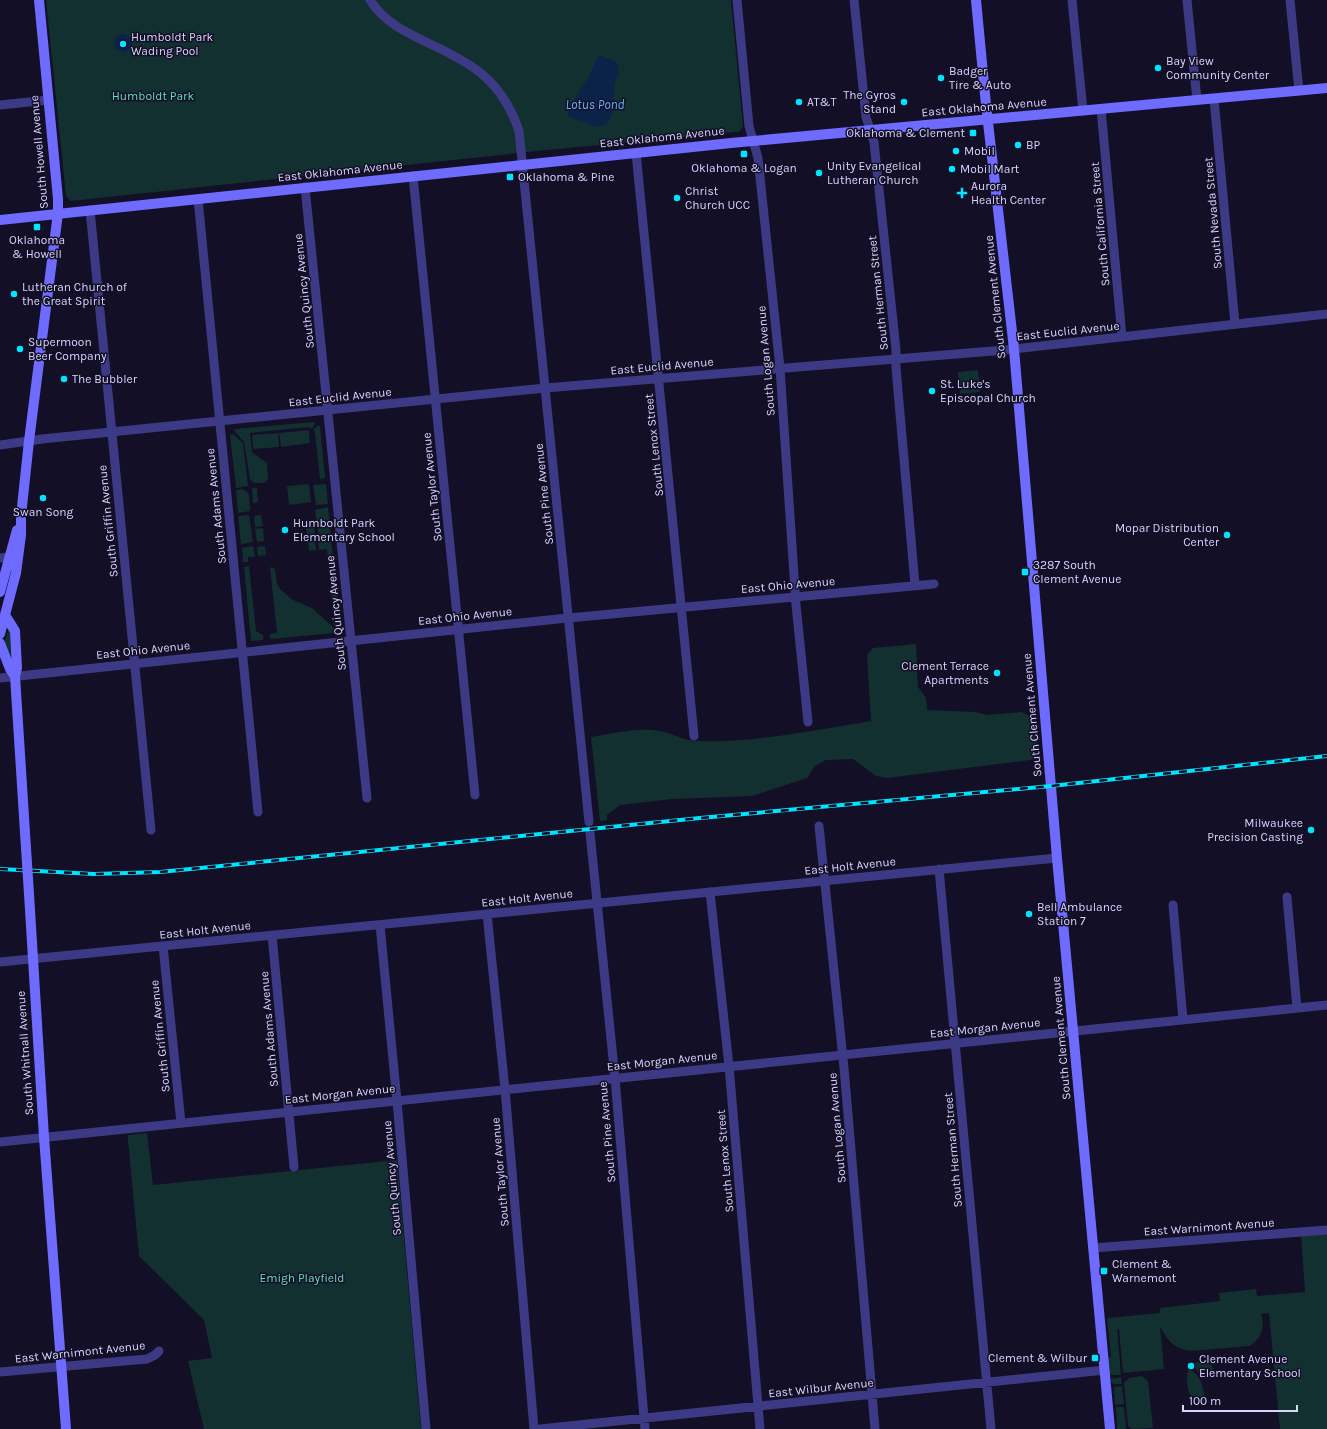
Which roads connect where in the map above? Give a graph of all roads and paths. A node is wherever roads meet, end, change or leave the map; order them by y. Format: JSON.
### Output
{"nodes":[{"id":1,"x":39,"y":0,"type":"edge"},
{"id":2,"x":370,"y":0,"type":"edge"},
{"id":3,"x":737,"y":0,"type":"edge"},
{"id":4,"x":854,"y":0,"type":"edge"},
{"id":5,"x":976,"y":0,"type":"edge"},
{"id":6,"x":1072,"y":0,"type":"edge"},
{"id":7,"x":1187,"y":0,"type":"edge"},
{"id":8,"x":1290,"y":0,"type":"edge"},
{"id":9,"x":1327,"y":88,"type":"edge"},
{"id":10,"x":1299,"y":91,"type":"junction"},
{"id":11,"x":1214,"y":99,"type":"junction"},
{"id":12,"x":48,"y":100,"type":"junction"},
{"id":13,"x":1197,"y":100,"type":"junction"},
{"id":14,"x":0,"y":105,"type":"edge"},
{"id":15,"x":1101,"y":109,"type":"junction"},
{"id":16,"x":1083,"y":111,"type":"junction"},
{"id":17,"x":988,"y":120,"type":"junction"},
{"id":18,"x":870,"y":130,"type":"junction"},
{"id":19,"x":752,"y":141,"type":"junction"},
{"id":20,"x":636,"y":153,"type":"junction"},
{"id":21,"x":523,"y":164,"type":"junction"},
{"id":22,"x":413,"y":176,"type":"junction"},
{"id":23,"x":305,"y":187,"type":"junction"},
{"id":24,"x":198,"y":198,"type":"junction"},
{"id":25,"x":90,"y":210,"type":"junction"},
{"id":26,"x":58,"y":213,"type":"junction"},
{"id":27,"x":0,"y":220,"type":"edge"},
{"id":28,"x":1327,"y":314,"type":"edge"},
{"id":29,"x":1235,"y":324,"type":"junction"},
{"id":30,"x":1122,"y":337,"type":"junction"},
{"id":31,"x":1014,"y":349,"type":"junction"},
{"id":32,"x":896,"y":359,"type":"junction"},
{"id":33,"x":780,"y":368,"type":"junction"},
{"id":34,"x":660,"y":378,"type":"junction"},
{"id":35,"x":545,"y":388,"type":"junction"},
{"id":36,"x":436,"y":399,"type":"junction"},
{"id":37,"x":328,"y":410,"type":"junction"},
{"id":38,"x":220,"y":421,"type":"junction"},
{"id":39,"x":112,"y":432,"type":"junction"},
{"id":40,"x":29,"y":441,"type":"junction"},
{"id":41,"x":0,"y":445,"type":"edge"},
{"id":42,"x":9,"y":557,"type":"edge"},
{"id":43,"x":934,"y":584,"type":"dead end"},
{"id":44,"x":915,"y":586,"type":"junction"},
{"id":45,"x":0,"y":592,"type":"edge"},
{"id":46,"x":796,"y":596,"type":"junction"},
{"id":47,"x":682,"y":607,"type":"junction"},
{"id":48,"x":5,"y":615,"type":"junction"},
{"id":49,"x":568,"y":618,"type":"junction"},
{"id":50,"x":459,"y":629,"type":"junction"},
{"id":51,"x":0,"y":634,"type":"edge"},
{"id":52,"x":351,"y":641,"type":"junction"},
{"id":53,"x":0,"y":643,"type":"edge"},
{"id":54,"x":243,"y":652,"type":"junction"},
{"id":55,"x":134,"y":664,"type":"junction"},
{"id":56,"x":15,"y":676,"type":"junction"},
{"id":57,"x":0,"y":678,"type":"edge"},
{"id":58,"x":808,"y":722,"type":"dead end"},
{"id":59,"x":694,"y":736,"type":"dead end"},
{"id":60,"x":475,"y":795,"type":"dead end"},
{"id":61,"x":366,"y":798,"type":"dead end"},
{"id":62,"x":258,"y":812,"type":"dead end"},
{"id":63,"x":589,"y":822,"type":"dead end"},
{"id":64,"x":819,"y":826,"type":"dead end"},
{"id":65,"x":151,"y":830,"type":"dead end"},
{"id":66,"x":590,"y":833,"type":"dead end"},
{"id":67,"x":1057,"y":858,"type":"junction"},
{"id":68,"x":939,"y":869,"type":"junction"},
{"id":69,"x":824,"y":880,"type":"junction"},
{"id":70,"x":710,"y":892,"type":"junction"},
{"id":71,"x":1287,"y":897,"type":"dead end"},
{"id":72,"x":597,"y":903,"type":"junction"},
{"id":73,"x":1173,"y":905,"type":"dead end"},
{"id":74,"x":487,"y":914,"type":"junction"},
{"id":75,"x":380,"y":925,"type":"junction"},
{"id":76,"x":272,"y":935,"type":"junction"},
{"id":77,"x":163,"y":946,"type":"junction"},
{"id":78,"x":32,"y":959,"type":"junction"},
{"id":79,"x":0,"y":962,"type":"edge"},
{"id":80,"x":1327,"y":1005,"type":"edge"},
{"id":81,"x":1297,"y":1008,"type":"junction"},
{"id":82,"x":1183,"y":1020,"type":"junction"},
{"id":83,"x":1073,"y":1031,"type":"junction"},
{"id":84,"x":955,"y":1043,"type":"junction"},
{"id":85,"x":843,"y":1054,"type":"junction"},
{"id":86,"x":729,"y":1066,"type":"junction"},
{"id":87,"x":615,"y":1078,"type":"junction"},
{"id":88,"x":506,"y":1089,"type":"junction"},
{"id":89,"x":397,"y":1101,"type":"junction"},
{"id":90,"x":289,"y":1112,"type":"junction"},
{"id":91,"x":181,"y":1123,"type":"junction"},
{"id":92,"x":44,"y":1137,"type":"junction"},
{"id":93,"x":0,"y":1142,"type":"edge"},
{"id":94,"x":294,"y":1167,"type":"dead end"},
{"id":95,"x":1327,"y":1230,"type":"edge"},
{"id":96,"x":1093,"y":1248,"type":"junction"},
{"id":97,"x":158,"y":1350,"type":"dead end"},
{"id":98,"x":61,"y":1366,"type":"junction"},
{"id":99,"x":1105,"y":1370,"type":"junction"},
{"id":100,"x":0,"y":1372,"type":"edge"},
{"id":101,"x":986,"y":1382,"type":"junction"},
{"id":102,"x":872,"y":1394,"type":"junction"},
{"id":103,"x":758,"y":1406,"type":"junction"},
{"id":104,"x":644,"y":1419,"type":"junction"},
{"id":105,"x":66,"y":1429,"type":"edge"},
{"id":106,"x":426,"y":1429,"type":"edge"},
{"id":107,"x":534,"y":1429,"type":"edge"},
{"id":108,"x":540,"y":1429,"type":"edge"},
{"id":109,"x":645,"y":1429,"type":"edge"},
{"id":110,"x":760,"y":1429,"type":"edge"},
{"id":111,"x":875,"y":1429,"type":"edge"},
{"id":112,"x":990,"y":1429,"type":"edge"},
{"id":113,"x":1110,"y":1429,"type":"edge"}],
"edges":[{"from":1,"to":12,"type":"street","name":"South Howell Avenue"},
{"from":2,"to":21,"type":"street","name":"South Pine Avenue"},
{"from":3,"to":19,"type":"street","name":"South Logan Avenue"},
{"from":4,"to":18,"type":"street","name":"South Herman Street"},
{"from":5,"to":17,"type":"street","name":"South Clement Avenue"},
{"from":6,"to":16,"type":"street"},
{"from":7,"to":13,"type":"street"},
{"from":8,"to":10,"type":"street"},
{"from":9,"to":10,"type":"street","name":"East Oklahoma Avenue"},
{"from":10,"to":11,"type":"street","name":"East Oklahoma Avenue"},
{"from":11,"to":13,"type":"street","name":"East Oklahoma Avenue"},
{"from":11,"to":29,"type":"street","name":"South Nevada Street"},
{"from":12,"to":14,"type":"street"},
{"from":12,"to":26,"type":"street","name":"South Howell Avenue"},
{"from":13,"to":15,"type":"street","name":"East Oklahoma Avenue"},
{"from":15,"to":16,"type":"street","name":"East Oklahoma Avenue"},
{"from":15,"to":30,"type":"street","name":"South California Street"},
{"from":16,"to":17,"type":"street","name":"East Oklahoma Avenue"},
{"from":17,"to":18,"type":"street","name":"East Oklahoma Avenue"},
{"from":17,"to":31,"type":"street","name":"South Clement Avenue"},
{"from":18,"to":19,"type":"street","name":"East Oklahoma Avenue"},
{"from":18,"to":32,"type":"street","name":"South Herman Street"},
{"from":19,"to":20,"type":"street","name":"East Oklahoma Avenue"},
{"from":19,"to":33,"type":"street","name":"South Logan Avenue"},
{"from":20,"to":21,"type":"street","name":"East Oklahoma Avenue"},
{"from":20,"to":34,"type":"street","name":"South Lenox Street"},
{"from":21,"to":22,"type":"street","name":"East Oklahoma Avenue"},
{"from":21,"to":35,"type":"street","name":"South Pine Avenue"},
{"from":22,"to":23,"type":"street","name":"East Oklahoma Avenue"},
{"from":22,"to":36,"type":"street","name":"South Taylor Avenue"},
{"from":23,"to":24,"type":"street","name":"East Oklahoma Avenue"},
{"from":23,"to":37,"type":"street","name":"South Quincy Avenue"},
{"from":24,"to":25,"type":"street","name":"East Oklahoma Avenue"},
{"from":24,"to":38,"type":"street","name":"South Adams Avenue"},
{"from":25,"to":26,"type":"street","name":"East Oklahoma Avenue"},
{"from":25,"to":39,"type":"street","name":"South Griffin Avenue"},
{"from":26,"to":27,"type":"street","name":"East Oklahoma Avenue"},
{"from":26,"to":40,"type":"street","name":"South Howell Avenue"},
{"from":28,"to":29,"type":"street","name":"East Euclid Avenue"},
{"from":29,"to":30,"type":"street","name":"East Euclid Avenue"},
{"from":30,"to":31,"type":"street","name":"East Euclid Avenue"},
{"from":31,"to":32,"type":"street","name":"East Euclid Avenue"},
{"from":31,"to":67,"type":"street","name":"South Clement Avenue"},
{"from":32,"to":33,"type":"street","name":"East Euclid Avenue"},
{"from":32,"to":44,"type":"street","name":"South Herman Street"},
{"from":33,"to":34,"type":"street","name":"East Euclid Avenue"},
{"from":33,"to":46,"type":"street","name":"South Logan Avenue"},
{"from":34,"to":35,"type":"street","name":"East Euclid Avenue"},
{"from":34,"to":47,"type":"street","name":"South Lenox Street"},
{"from":35,"to":36,"type":"street","name":"East Euclid Avenue"},
{"from":35,"to":49,"type":"street","name":"South Pine Avenue"},
{"from":36,"to":37,"type":"street","name":"East Euclid Avenue"},
{"from":36,"to":50,"type":"street","name":"South Taylor Avenue"},
{"from":37,"to":38,"type":"street","name":"East Euclid Avenue"},
{"from":37,"to":52,"type":"street","name":"South Quincy Avenue"},
{"from":38,"to":39,"type":"street","name":"East Euclid Avenue"},
{"from":38,"to":54,"type":"street","name":"South Adams Avenue"},
{"from":39,"to":40,"type":"street","name":"East Euclid Avenue"},
{"from":39,"to":55,"type":"street","name":"South Griffin Avenue"},
{"from":40,"to":41,"type":"street","name":"East Euclid Avenue"},
{"from":40,"to":42,"type":"street","name":"South Howell Avenue"},
{"from":42,"to":45,"type":"street","name":"South Howell Avenue"},
{"from":42,"to":48,"type":"street","name":"South Howell Avenue"},
{"from":43,"to":44,"type":"street","name":"East Ohio Avenue"},
{"from":44,"to":46,"type":"street","name":"East Ohio Avenue"},
{"from":46,"to":47,"type":"street","name":"East Ohio Avenue"},
{"from":46,"to":58,"type":"street","name":"South Logan Avenue"},
{"from":47,"to":49,"type":"street","name":"East Ohio Avenue"},
{"from":47,"to":59,"type":"street","name":"South Lenox Street"},
{"from":48,"to":51,"type":"street","name":"South Howell Avenue"},
{"from":48,"to":56,"type":"street","name":"South Whitnall Avenue"},
{"from":49,"to":50,"type":"street","name":"East Ohio Avenue"},
{"from":49,"to":63,"type":"street","name":"South Pine Avenue"},
{"from":50,"to":52,"type":"street","name":"East Ohio Avenue"},
{"from":50,"to":60,"type":"street","name":"South Taylor Avenue"},
{"from":52,"to":54,"type":"street","name":"East Ohio Avenue"},
{"from":52,"to":61,"type":"street","name":"South Quincy Avenue"},
{"from":53,"to":56,"type":"street","name":"South Whitnall Avenue"},
{"from":54,"to":55,"type":"street","name":"East Ohio Avenue"},
{"from":54,"to":62,"type":"street","name":"South Adams Avenue"},
{"from":55,"to":56,"type":"street","name":"East Ohio Avenue"},
{"from":55,"to":65,"type":"street","name":"South Griffin Avenue"},
{"from":56,"to":57,"type":"street","name":"East Ohio Avenue"},
{"from":56,"to":78,"type":"street","name":"South Whitnall Avenue","bridge":true},
{"from":64,"to":69,"type":"street","name":"South Logan Avenue"},
{"from":66,"to":72,"type":"street","name":"South Pine Avenue"},
{"from":67,"to":68,"type":"street","name":"East Holt Avenue"},
{"from":67,"to":83,"type":"street","name":"South Clement Avenue"},
{"from":68,"to":69,"type":"street","name":"East Holt Avenue"},
{"from":68,"to":84,"type":"street","name":"South Herman Street"},
{"from":69,"to":70,"type":"street","name":"East Holt Avenue"},
{"from":69,"to":85,"type":"street","name":"South Logan Avenue"},
{"from":70,"to":72,"type":"street","name":"East Holt Avenue"},
{"from":70,"to":86,"type":"street","name":"South Lenox Street"},
{"from":71,"to":81,"type":"street"},
{"from":72,"to":74,"type":"street","name":"East Holt Avenue"},
{"from":72,"to":87,"type":"street","name":"South Pine Avenue"},
{"from":73,"to":82,"type":"street"},
{"from":74,"to":75,"type":"street","name":"East Holt Avenue"},
{"from":74,"to":88,"type":"street","name":"South Taylor Avenue"},
{"from":75,"to":76,"type":"street","name":"East Holt Avenue"},
{"from":75,"to":89,"type":"street","name":"South Quincy Avenue"},
{"from":76,"to":77,"type":"street","name":"East Holt Avenue"},
{"from":76,"to":90,"type":"street","name":"South Adams Avenue"},
{"from":77,"to":78,"type":"street","name":"East Holt Avenue"},
{"from":77,"to":91,"type":"street","name":"South Griffin Avenue"},
{"from":78,"to":79,"type":"street","name":"East Holt Avenue"},
{"from":78,"to":92,"type":"street","name":"South Whitnall Avenue"},
{"from":80,"to":81,"type":"street","name":"East Morgan Avenue"},
{"from":81,"to":82,"type":"street","name":"East Morgan Avenue"},
{"from":82,"to":83,"type":"street","name":"East Morgan Avenue"},
{"from":83,"to":84,"type":"street","name":"East Morgan Avenue"},
{"from":83,"to":96,"type":"street","name":"South Clement Avenue"},
{"from":84,"to":85,"type":"street","name":"East Morgan Avenue"},
{"from":84,"to":101,"type":"street","name":"South Herman Street"},
{"from":85,"to":86,"type":"street","name":"East Morgan Avenue"},
{"from":85,"to":102,"type":"street","name":"South Logan Avenue"},
{"from":86,"to":87,"type":"street","name":"East Morgan Avenue"},
{"from":86,"to":103,"type":"street","name":"South Lenox Street"},
{"from":87,"to":88,"type":"street","name":"East Morgan Avenue"},
{"from":87,"to":104,"type":"street","name":"South Pine Avenue"},
{"from":88,"to":89,"type":"street","name":"East Morgan Avenue"},
{"from":88,"to":107,"type":"street","name":"South Taylor Avenue"},
{"from":89,"to":90,"type":"street","name":"East Morgan Avenue"},
{"from":89,"to":106,"type":"street","name":"South Quincy Avenue"},
{"from":90,"to":91,"type":"street","name":"East Morgan Avenue"},
{"from":90,"to":94,"type":"street","name":"South Adams Avenue"},
{"from":91,"to":92,"type":"street","name":"East Morgan Avenue"},
{"from":92,"to":93,"type":"street","name":"East Morgan Avenue"},
{"from":92,"to":98,"type":"street","name":"South Whitnall Avenue"},
{"from":95,"to":96,"type":"street","name":"East Warnimont Avenue"},
{"from":96,"to":99,"type":"street","name":"South Clement Avenue"},
{"from":97,"to":98,"type":"street","name":"East Warnimont Avenue"},
{"from":98,"to":100,"type":"street","name":"East Warnimont Avenue"},
{"from":98,"to":105,"type":"street","name":"South Whitnall Avenue"},
{"from":99,"to":101,"type":"street","name":"East Wilbur Avenue"},
{"from":99,"to":113,"type":"street","name":"South Clement Avenue"},
{"from":101,"to":102,"type":"street","name":"East Wilbur Avenue"},
{"from":101,"to":112,"type":"street","name":"South Herman Street"},
{"from":102,"to":103,"type":"street","name":"East Wilbur Avenue"},
{"from":102,"to":111,"type":"street","name":"South Logan Avenue"},
{"from":103,"to":104,"type":"street","name":"East Wilbur Avenue"},
{"from":103,"to":110,"type":"street","name":"South Lenox Street"},
{"from":104,"to":108,"type":"street","name":"East Wilbur Avenue"},
{"from":104,"to":109,"type":"street","name":"South Pine Avenue"}]}
